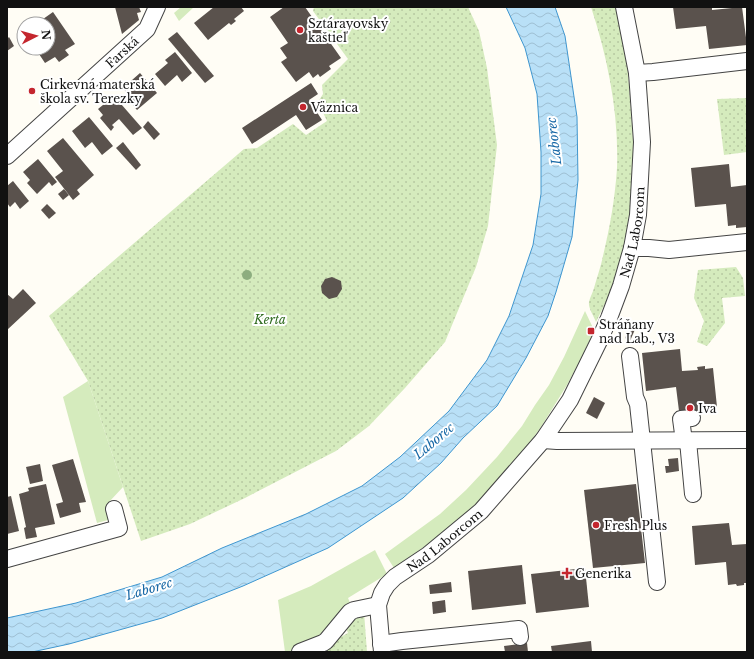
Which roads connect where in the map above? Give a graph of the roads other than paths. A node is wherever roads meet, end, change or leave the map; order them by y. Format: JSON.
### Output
{"nodes":[{"id":1,"x":158,"y":7,"type":"edge"},
{"id":2,"x":624,"y":7,"type":"edge"},
{"id":3,"x":747,"y":61,"type":"edge"},
{"id":4,"x":637,"y":73,"type":"junction"},
{"id":5,"x":7,"y":156,"type":"edge"},
{"id":6,"x":747,"y":242,"type":"edge"},
{"id":7,"x":632,"y":248,"type":"junction"},
{"id":8,"x":630,"y":356,"type":"dead end"},
{"id":9,"x":692,"y":418,"type":"dead end"},
{"id":10,"x":543,"y":440,"type":"junction"},
{"id":11,"x":747,"y":440,"type":"edge"},
{"id":12,"x":642,"y":441,"type":"junction"},
{"id":13,"x":686,"y":441,"type":"junction"},
{"id":14,"x":693,"y":494,"type":"dead end"},
{"id":15,"x":114,"y":509,"type":"dead end"},
{"id":16,"x":7,"y":559,"type":"edge"},
{"id":17,"x":657,"y":582,"type":"dead end"},
{"id":18,"x":378,"y":604,"type":"junction"},
{"id":19,"x":520,"y":637,"type":"dead end"},
{"id":20,"x":382,"y":648,"type":"edge"},
{"id":21,"x":300,"y":652,"type":"edge"}],
"edges":[{"from":1,"to":5,"type":"street","name":"Farská"},
{"from":2,"to":4,"type":"street","name":"Nad Laborcom"},
{"from":3,"to":4,"type":"street"},
{"from":4,"to":7,"type":"street","name":"Nad Laborcom"},
{"from":6,"to":7,"type":"street"},
{"from":7,"to":10,"type":"street","name":"Nad Laborcom"},
{"from":8,"to":12,"type":"street"},
{"from":9,"to":13,"type":"street"},
{"from":10,"to":12,"type":"street"},
{"from":10,"to":18,"type":"street","name":"Nad Laborcom"},
{"from":11,"to":13,"type":"street"},
{"from":12,"to":13,"type":"street"},
{"from":12,"to":17,"type":"street"},
{"from":13,"to":14,"type":"street"},
{"from":15,"to":16,"type":"street"},
{"from":18,"to":20,"type":"street","name":"Nad Laborcom"},
{"from":18,"to":21,"type":"street"},
{"from":19,"to":20,"type":"street"}]}
